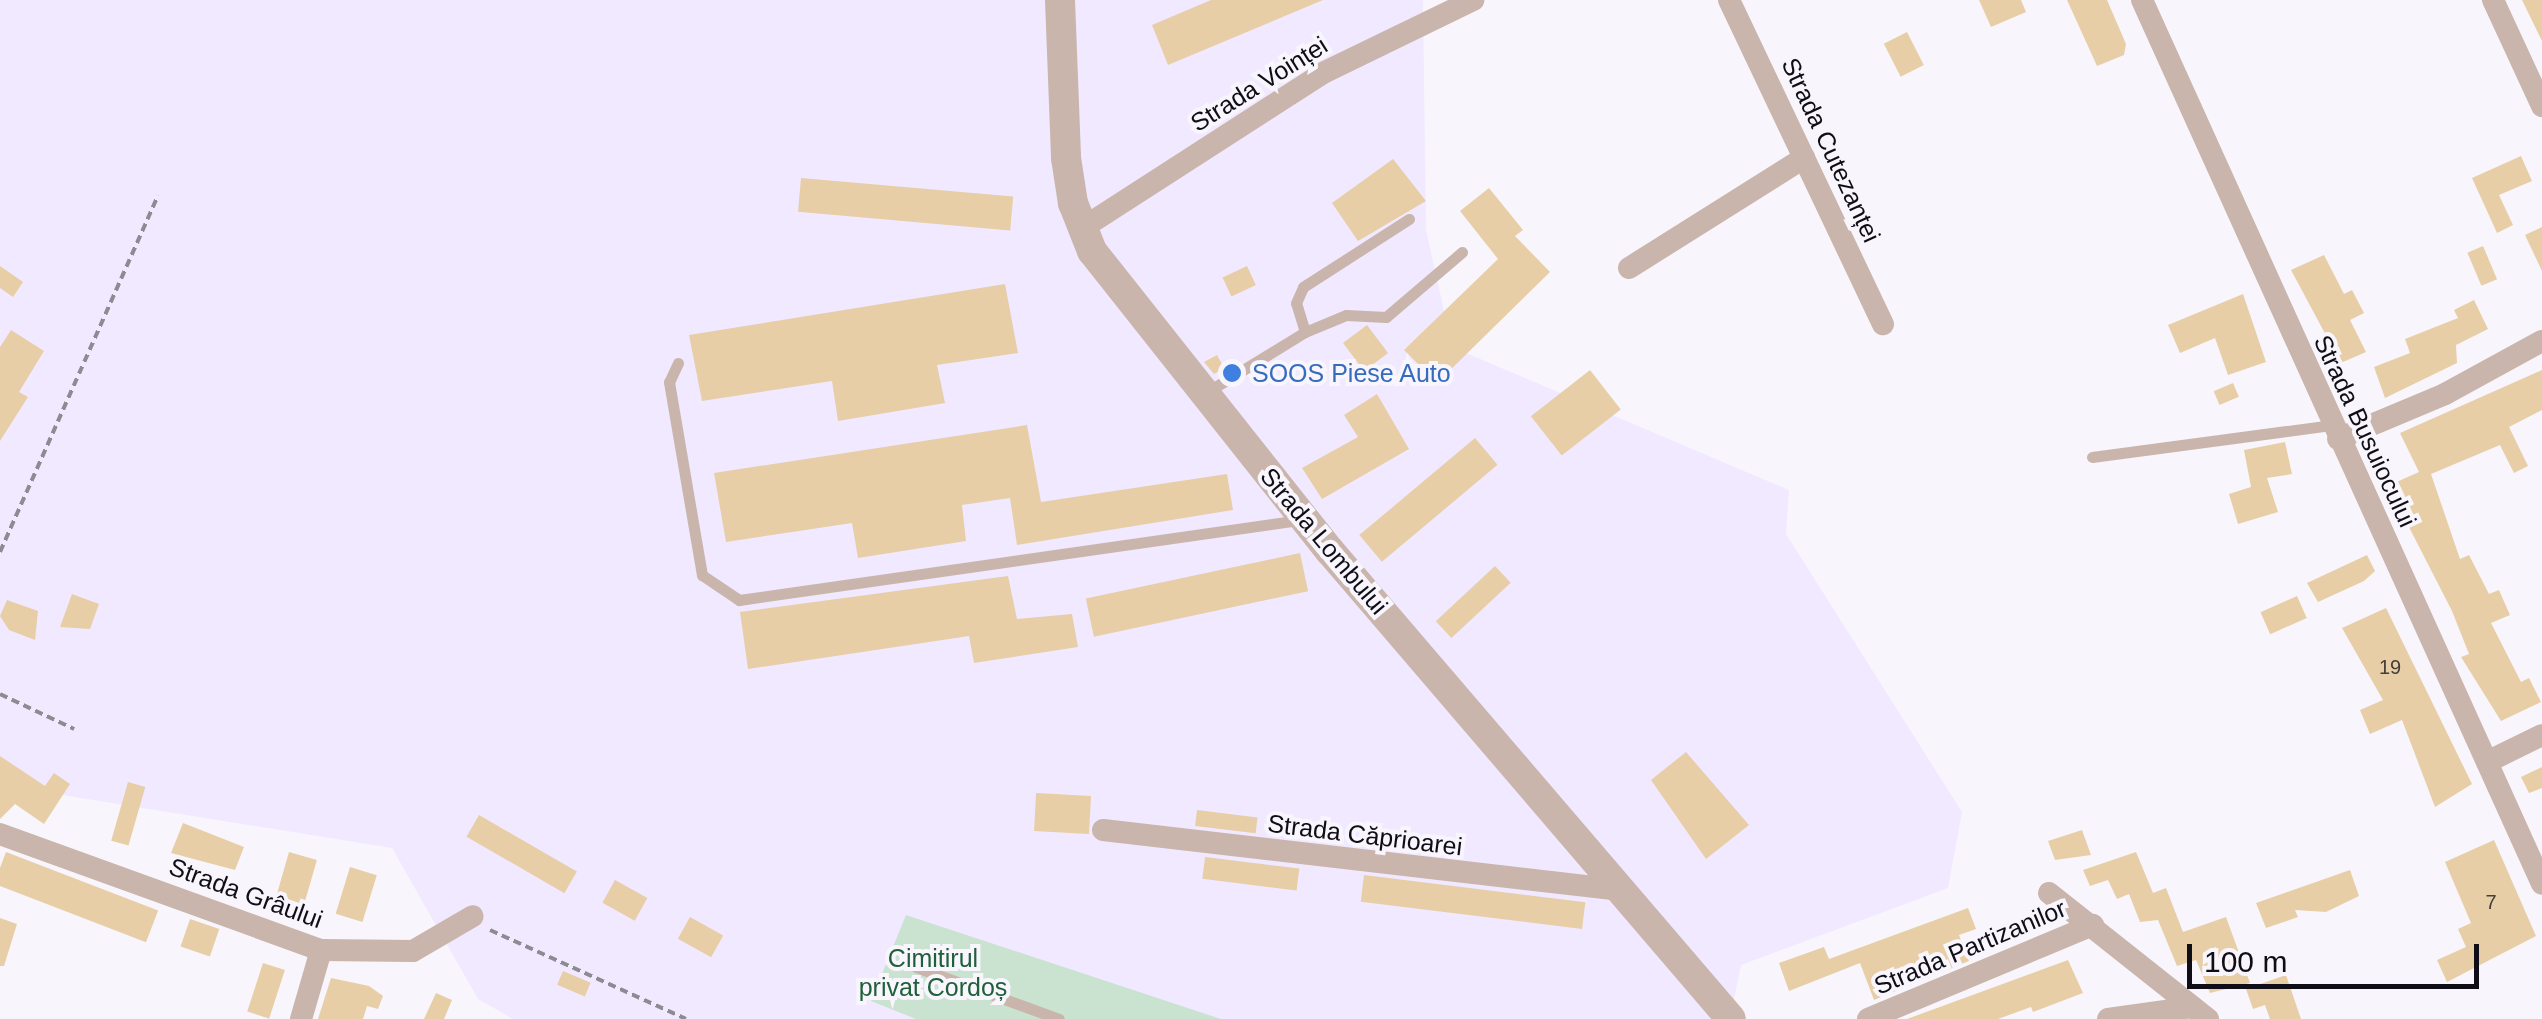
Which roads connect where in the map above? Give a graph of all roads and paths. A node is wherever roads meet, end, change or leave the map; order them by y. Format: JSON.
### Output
{"nodes":[{"id":1,"x":1060,"y":0,"type":"edge"},
{"id":2,"x":1473,"y":0,"type":"edge"},
{"id":3,"x":1729,"y":0,"type":"edge"},
{"id":4,"x":2142,"y":0,"type":"edge"},
{"id":5,"x":2493,"y":0,"type":"edge"},
{"id":6,"x":2542,"y":106,"type":"edge"},
{"id":7,"x":1804,"y":158,"type":"junction"},
{"id":8,"x":158,"y":195,"type":"dead end"},
{"id":9,"x":1409,"y":219,"type":"dead end"},
{"id":10,"x":1081,"y":230,"type":"junction"},
{"id":11,"x":1462,"y":252,"type":"dead end"},
{"id":12,"x":1629,"y":268,"type":"dead end"},
{"id":13,"x":1883,"y":324,"type":"dead end"},
{"id":14,"x":1305,"y":332,"type":"junction"},
{"id":15,"x":2542,"y":341,"type":"edge"},
{"id":16,"x":678,"y":363,"type":"dead end"},
{"id":17,"x":1204,"y":394,"type":"junction"},
{"id":18,"x":2335,"y":432,"type":"junction"},
{"id":19,"x":2092,"y":457,"type":"dead end"},
{"id":20,"x":1304,"y":519,"type":"junction"},
{"id":21,"x":0,"y":552,"type":"edge"},
{"id":22,"x":0,"y":694,"type":"edge"},
{"id":23,"x":74,"y":730,"type":"dead end"},
{"id":24,"x":2542,"y":735,"type":"edge"},
{"id":25,"x":2486,"y":762,"type":"junction"},
{"id":26,"x":1102,"y":830,"type":"dead end"},
{"id":27,"x":0,"y":834,"type":"edge"},
{"id":28,"x":2542,"y":884,"type":"edge"},
{"id":29,"x":1620,"y":890,"type":"junction"},
{"id":30,"x":2049,"y":893,"type":"dead end"},
{"id":31,"x":473,"y":916,"type":"joint"},
{"id":32,"x":2093,"y":925,"type":"junction"},
{"id":33,"x":321,"y":950,"type":"junction"},
{"id":34,"x":916,"y":967,"type":"dead end"},
{"id":35,"x":2200,"y":1013,"type":"edge"},
{"id":36,"x":301,"y":1019,"type":"edge"},
{"id":37,"x":686,"y":1019,"type":"edge"},
{"id":38,"x":1059,"y":1019,"type":"edge"},
{"id":39,"x":1731,"y":1019,"type":"edge"},
{"id":40,"x":1868,"y":1019,"type":"edge"},
{"id":41,"x":2108,"y":1019,"type":"edge"}],
"edges":[{"from":1,"to":10,"type":"street","name":"Strada Lombului"},
{"from":2,"to":10,"type":"street","name":"Strada Voinței"},
{"from":3,"to":7,"type":"street","name":"Strada Cutezanței"},
{"from":4,"to":18,"type":"street","name":"Strada Busuiocului"},
{"from":5,"to":6,"type":"street"},
{"from":7,"to":12,"type":"street"},
{"from":7,"to":13,"type":"street","name":"Strada Cutezanței"},
{"from":8,"to":21,"type":"path"},
{"from":9,"to":14,"type":"lane"},
{"from":10,"to":17,"type":"street","name":"Strada Lombului"},
{"from":11,"to":14,"type":"lane"},
{"from":14,"to":17,"type":"lane"},
{"from":15,"to":18,"type":"street"},
{"from":16,"to":20,"type":"lane"},
{"from":17,"to":20,"type":"street","name":"Strada Lombului"},
{"from":18,"to":19,"type":"lane"},
{"from":18,"to":25,"type":"street","name":"Strada Busuiocului"},
{"from":20,"to":29,"type":"street","name":"Strada Lombului"},
{"from":22,"to":23,"type":"path"},
{"from":24,"to":25,"type":"street"},
{"from":25,"to":28,"type":"street","name":"Strada Busuiocului"},
{"from":26,"to":29,"type":"street","name":"Strada Căprioarei"},
{"from":27,"to":33,"type":"street","name":"Strada Grâului"},
{"from":29,"to":39,"type":"street","name":"Strada Lombului"},
{"from":30,"to":32,"type":"street","name":"Strada Partizanilor"},
{"from":31,"to":33,"type":"street","name":"Strada Grâului"},
{"from":31,"to":37,"type":"path"},
{"from":32,"to":35,"type":"street","name":"Strada Partizanilor"},
{"from":32,"to":40,"type":"street","name":"Strada Partizanilor"},
{"from":33,"to":36,"type":"street"},
{"from":34,"to":38,"type":"lane"},
{"from":35,"to":41,"type":"street"}]}
